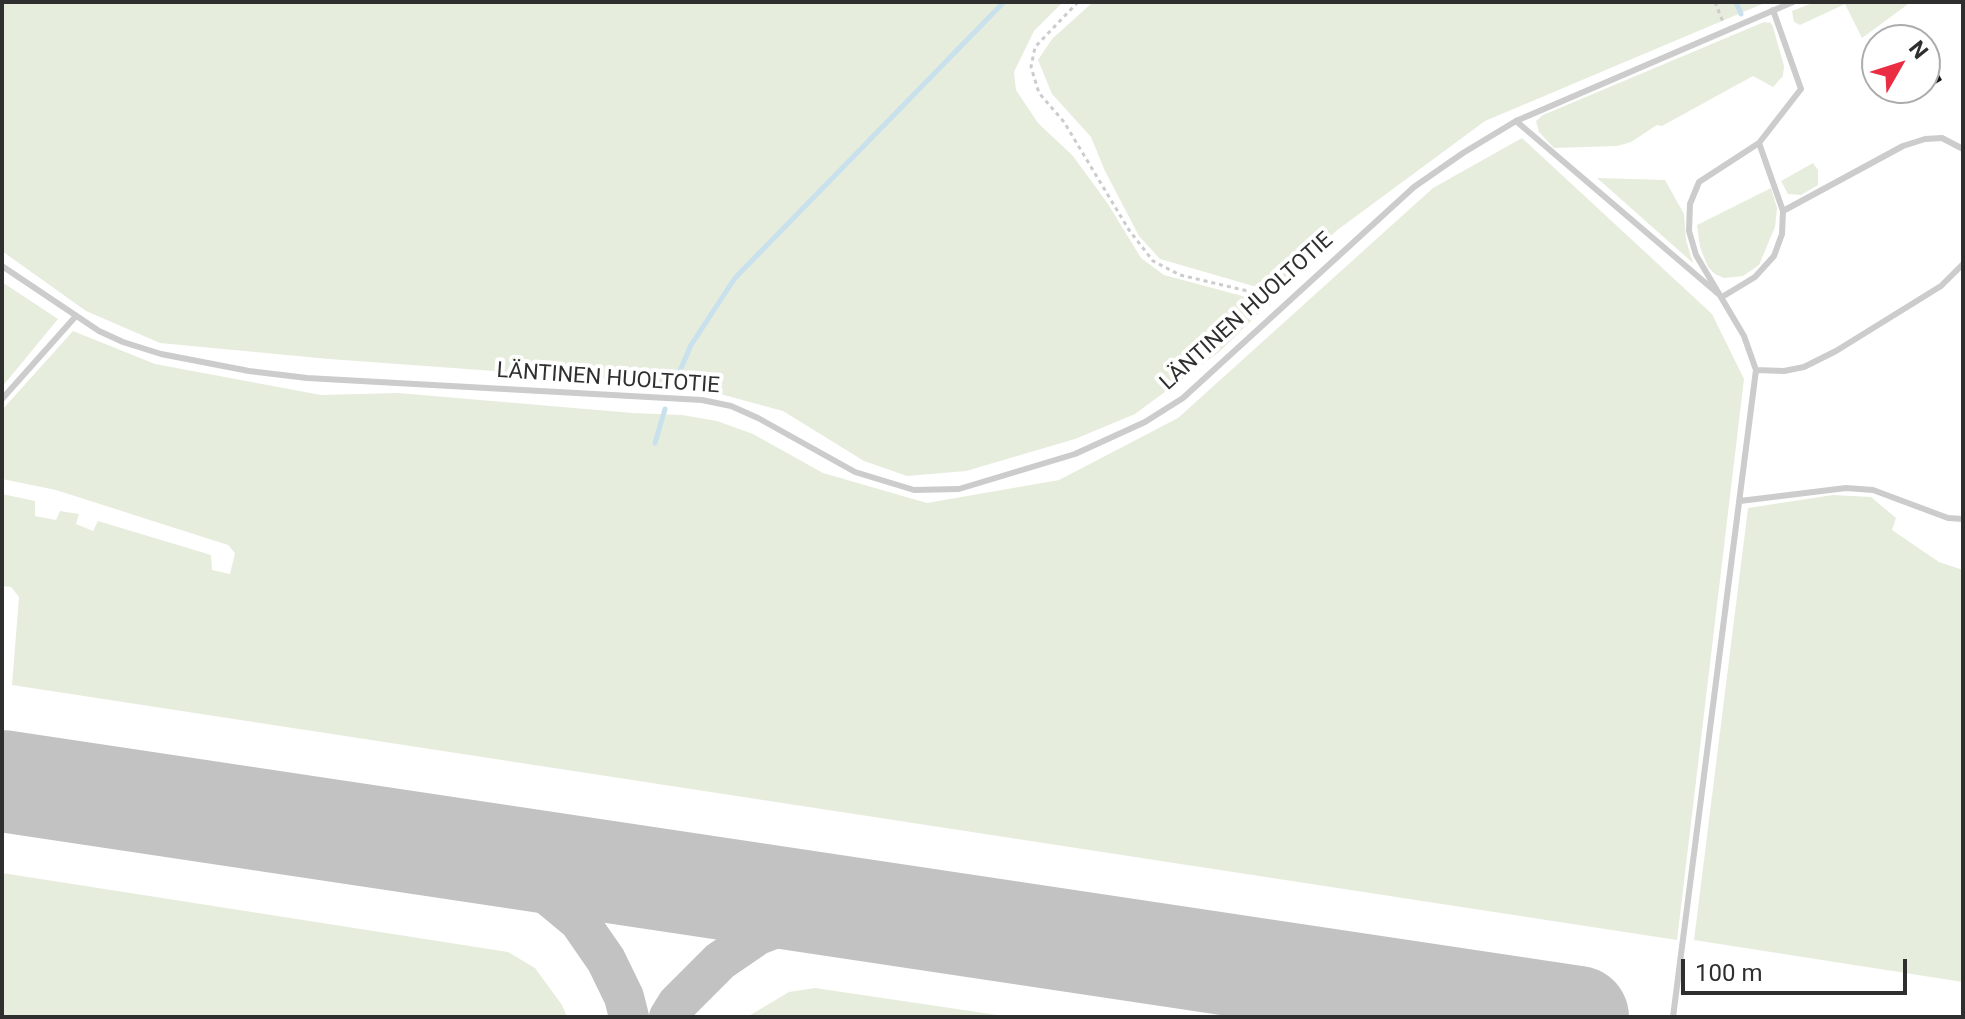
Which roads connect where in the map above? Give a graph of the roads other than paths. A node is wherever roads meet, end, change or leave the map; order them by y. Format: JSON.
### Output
{"nodes":[{"id":1,"x":1793,"y":2,"type":"edge"},
{"id":2,"x":1773,"y":10,"type":"junction"},
{"id":3,"x":1516,"y":121,"type":"junction"},
{"id":4,"x":1759,"y":143,"type":"junction"},
{"id":5,"x":1963,"y":149,"type":"edge"},
{"id":6,"x":1783,"y":211,"type":"junction"},
{"id":7,"x":1963,"y":264,"type":"edge"},
{"id":8,"x":2,"y":266,"type":"edge"},
{"id":9,"x":1722,"y":297,"type":"junction"},
{"id":10,"x":76,"y":316,"type":"junction"},
{"id":11,"x":1756,"y":370,"type":"junction"},
{"id":12,"x":2,"y":399,"type":"edge"},
{"id":13,"x":1740,"y":501,"type":"junction"},
{"id":14,"x":1963,"y":519,"type":"edge"},
{"id":15,"x":1673,"y":1017,"type":"edge"}],
"edges":[{"from":1,"to":2,"type":"lane","name":"LÄNTINEN HUOLTOTIE"},
{"from":2,"to":3,"type":"lane","name":"LÄNTINEN HUOLTOTIE"},
{"from":2,"to":4,"type":"lane"},
{"from":3,"to":9,"type":"lane"},
{"from":3,"to":10,"type":"lane","name":"LÄNTINEN HUOLTOTIE"},
{"from":4,"to":6,"type":"lane"},
{"from":4,"to":9,"type":"lane"},
{"from":5,"to":6,"type":"lane"},
{"from":6,"to":9,"type":"lane"},
{"from":7,"to":11,"type":"lane"},
{"from":8,"to":10,"type":"lane","name":"LÄNTINEN HUOLTOTIE"},
{"from":9,"to":11,"type":"lane"},
{"from":10,"to":12,"type":"lane"},
{"from":11,"to":13,"type":"lane"},
{"from":13,"to":14,"type":"lane"},
{"from":13,"to":15,"type":"lane"}]}
